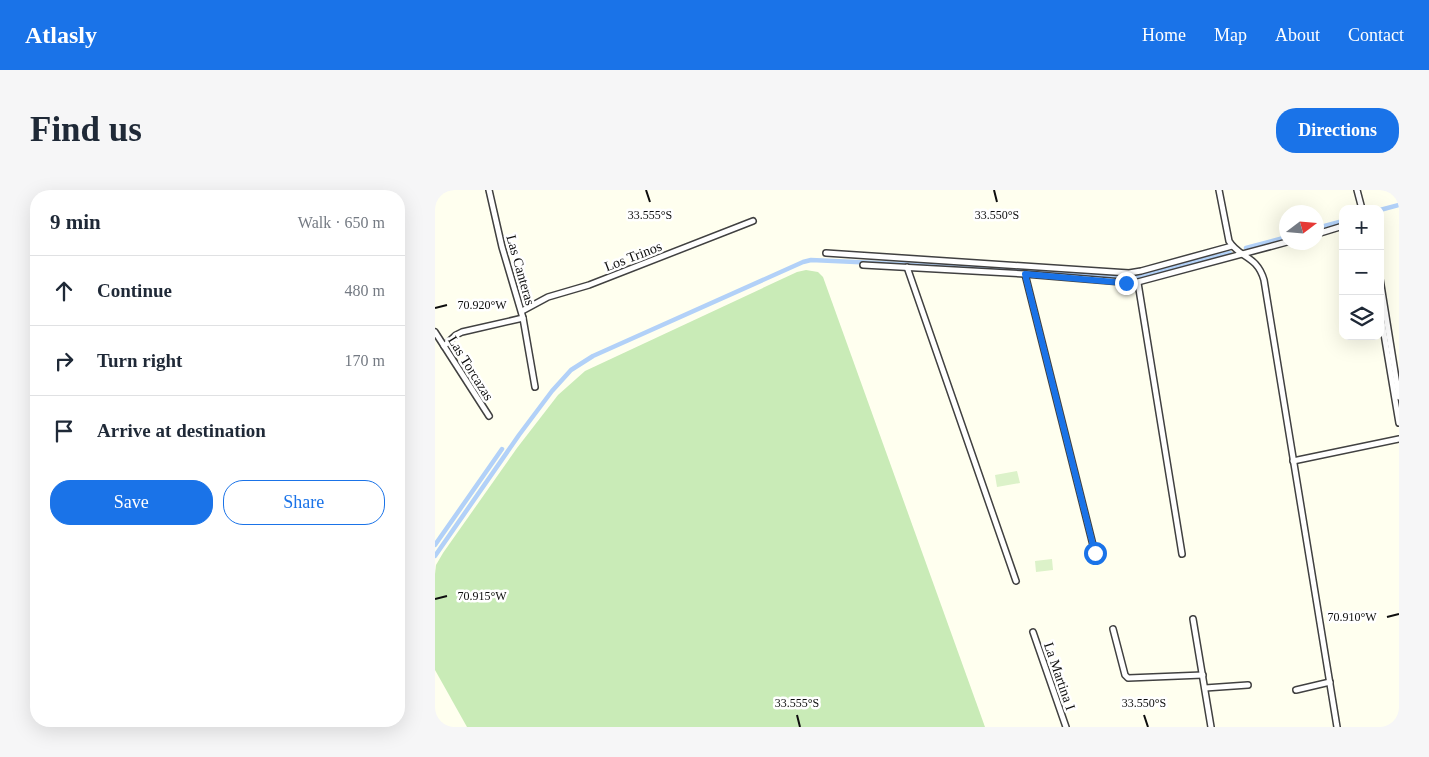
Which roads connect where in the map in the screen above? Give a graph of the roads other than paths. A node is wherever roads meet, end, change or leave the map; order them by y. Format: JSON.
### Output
{"nodes":[{"id":1,"x":489,"y":190,"type":"edge"},
{"id":2,"x":1219,"y":190,"type":"edge"},
{"id":3,"x":1357,"y":190,"type":"edge"},
{"id":4,"x":1361,"y":205,"type":"edge"},
{"id":5,"x":753,"y":221,"type":"dead end"},
{"id":6,"x":1339,"y":227,"type":"edge"},
{"id":7,"x":1324,"y":232,"type":"edge"},
{"id":8,"x":1279,"y":244,"type":"edge"},
{"id":9,"x":1233,"y":246,"type":"junction"},
{"id":10,"x":826,"y":253,"type":"dead end"},
{"id":11,"x":1245,"y":254,"type":"junction"},
{"id":12,"x":863,"y":265,"type":"dead end"},
{"id":13,"x":907,"y":268,"type":"junction"},
{"id":14,"x":1025,"y":274,"type":"junction"},
{"id":15,"x":1138,"y":283,"type":"junction"},
{"id":16,"x":1383,"y":295,"type":"edge"},
{"id":17,"x":521,"y":311,"type":"junction"},
{"id":18,"x":523,"y":318,"type":"junction"},
{"id":19,"x":435,"y":332,"type":"edge"},
{"id":20,"x":1384,"y":334,"type":"edge"},
{"id":21,"x":444,"y":346,"type":"junction"},
{"id":22,"x":535,"y":387,"type":"dead end"},
{"id":23,"x":1399,"y":397,"type":"edge"},
{"id":24,"x":489,"y":416,"type":"dead end"},
{"id":25,"x":1399,"y":423,"type":"edge"},
{"id":26,"x":1399,"y":439,"type":"edge"},
{"id":27,"x":1293,"y":461,"type":"junction"},
{"id":28,"x":1095,"y":553,"type":"dead end"},
{"id":29,"x":1183,"y":554,"type":"dead end"},
{"id":30,"x":1016,"y":581,"type":"dead end"},
{"id":31,"x":1193,"y":619,"type":"dead end"},
{"id":32,"x":1113,"y":629,"type":"dead end"},
{"id":33,"x":1033,"y":632,"type":"dead end"},
{"id":34,"x":1203,"y":675,"type":"junction"},
{"id":35,"x":1330,"y":682,"type":"junction"},
{"id":36,"x":1248,"y":685,"type":"dead end"},
{"id":37,"x":1205,"y":688,"type":"junction"},
{"id":38,"x":1296,"y":690,"type":"dead end"},
{"id":39,"x":1066,"y":727,"type":"edge"},
{"id":40,"x":1211,"y":727,"type":"edge"},
{"id":41,"x":1337,"y":727,"type":"edge"}],
"edges":[{"from":1,"to":17,"type":"street","name":"Las Canteras"},
{"from":2,"to":9,"type":"street"},
{"from":3,"to":4,"type":"street"},
{"from":5,"to":17,"type":"street","name":"Los Trinos"},
{"from":6,"to":7,"type":"street"},
{"from":8,"to":11,"type":"street"},
{"from":9,"to":10,"type":"street"},
{"from":9,"to":11,"type":"street"},
{"from":11,"to":15,"type":"street"},
{"from":11,"to":27,"type":"street"},
{"from":12,"to":13,"type":"street"},
{"from":13,"to":14,"type":"street"},
{"from":13,"to":30,"type":"street"},
{"from":14,"to":15,"type":"street"},
{"from":14,"to":28,"type":"street"},
{"from":15,"to":29,"type":"street"},
{"from":16,"to":23,"type":"street"},
{"from":17,"to":18,"type":"street","name":"Las Canteras"},
{"from":18,"to":21,"type":"street"},
{"from":18,"to":22,"type":"street","name":"Las Canteras"},
{"from":19,"to":21,"type":"street","name":"Las Torcazas"},
{"from":20,"to":25,"type":"street"},
{"from":21,"to":24,"type":"street","name":"Las Torcazas"},
{"from":26,"to":27,"type":"street"},
{"from":27,"to":35,"type":"street"},
{"from":31,"to":34,"type":"street"},
{"from":32,"to":34,"type":"street"},
{"from":33,"to":39,"type":"street","name":"La Martina I"},
{"from":34,"to":37,"type":"street"},
{"from":35,"to":38,"type":"street"},
{"from":35,"to":41,"type":"street"},
{"from":36,"to":37,"type":"street"},
{"from":37,"to":40,"type":"street"}]}
